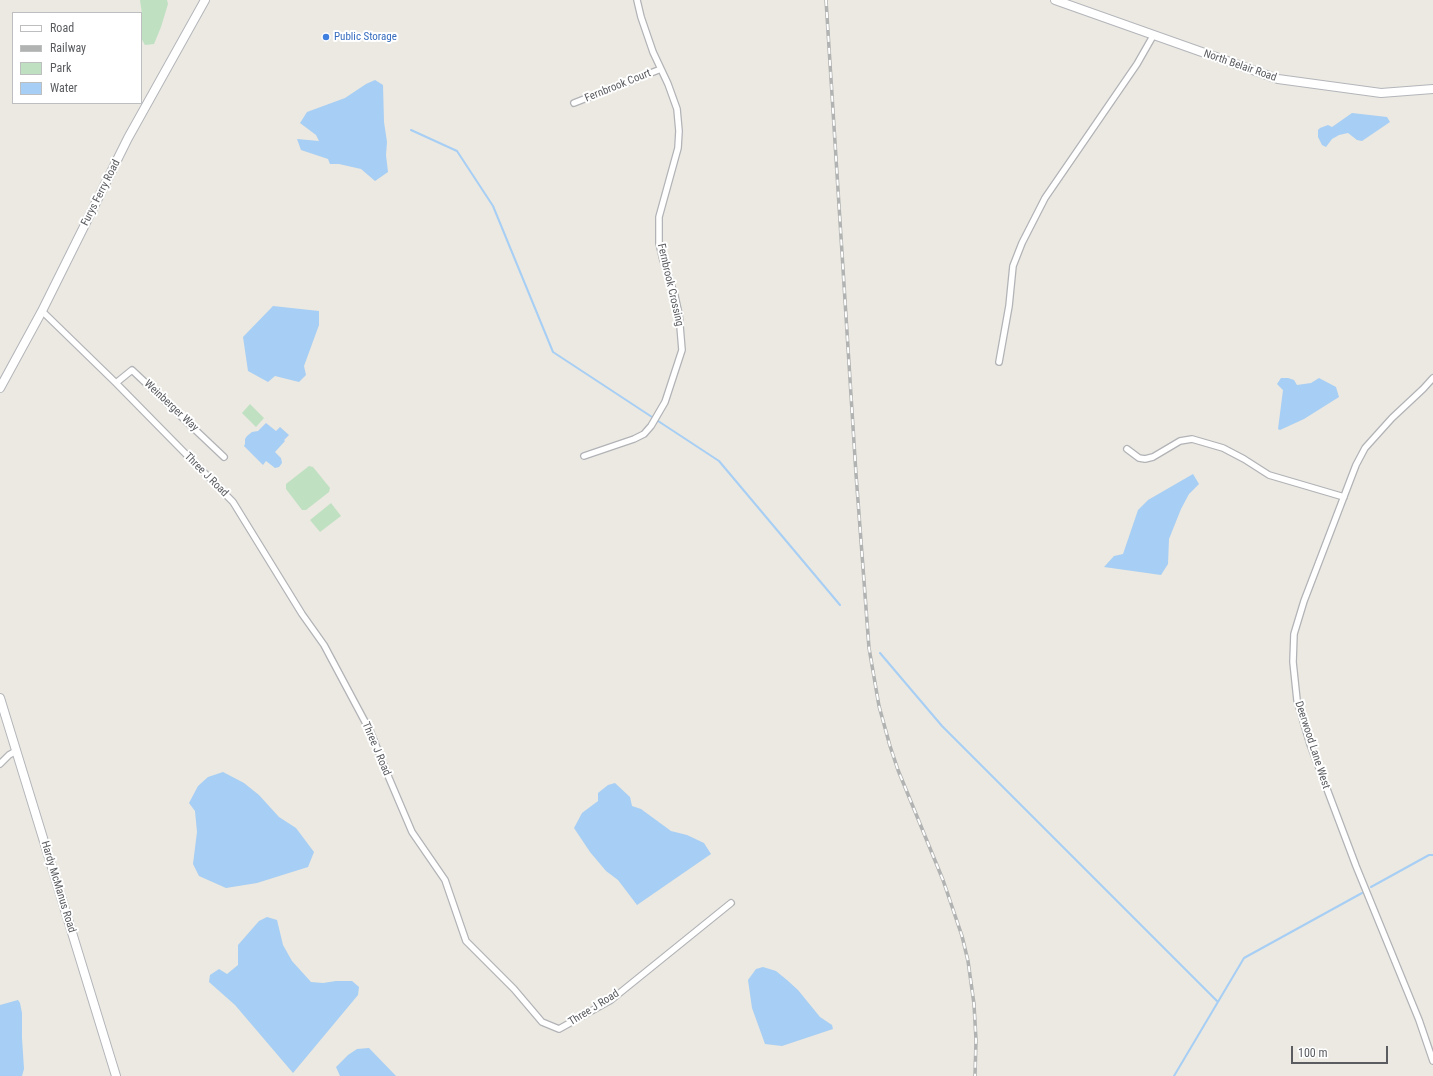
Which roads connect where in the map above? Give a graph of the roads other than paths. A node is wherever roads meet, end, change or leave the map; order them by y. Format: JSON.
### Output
{"nodes":[{"id":1,"x":205,"y":0,"type":"edge"},
{"id":2,"x":637,"y":0,"type":"edge"},
{"id":3,"x":1055,"y":0,"type":"edge"},
{"id":4,"x":1154,"y":36,"type":"junction"},
{"id":5,"x":661,"y":69,"type":"junction"},
{"id":6,"x":1433,"y":89,"type":"edge"},
{"id":7,"x":574,"y":103,"type":"dead end"},
{"id":8,"x":42,"y":311,"type":"junction"},
{"id":9,"x":999,"y":362,"type":"dead end"},
{"id":10,"x":1433,"y":378,"type":"edge"},
{"id":11,"x":116,"y":383,"type":"junction"},
{"id":12,"x":0,"y":388,"type":"edge"},
{"id":13,"x":1127,"y":449,"type":"dead end"},
{"id":14,"x":584,"y":456,"type":"dead end"},
{"id":15,"x":224,"y":457,"type":"dead end"},
{"id":16,"x":1344,"y":497,"type":"junction"},
{"id":17,"x":0,"y":698,"type":"edge"},
{"id":18,"x":16,"y":751,"type":"junction"},
{"id":19,"x":0,"y":764,"type":"edge"},
{"id":20,"x":731,"y":903,"type":"dead end"},
{"id":21,"x":1433,"y":1061,"type":"edge"},
{"id":22,"x":116,"y":1076,"type":"edge"}],
"edges":[{"from":1,"to":8,"type":"main road","name":"Furys Ferry Road"},
{"from":2,"to":5,"type":"street","name":"Fernbrook Crossing"},
{"from":3,"to":4,"type":"main road","name":"North Belair Road"},
{"from":4,"to":6,"type":"main road","name":"North Belair Road"},
{"from":4,"to":9,"type":"street"},
{"from":5,"to":7,"type":"street","name":"Fernbrook Court"},
{"from":5,"to":14,"type":"street","name":"Fernbrook Crossing"},
{"from":8,"to":11,"type":"street","name":"Three J Road"},
{"from":8,"to":12,"type":"main road","name":"Furys Ferry Road"},
{"from":10,"to":16,"type":"street","name":"Deerwood Lane West"},
{"from":11,"to":15,"type":"street","name":"Weinberger Way"},
{"from":11,"to":20,"type":"street","name":"Three J Road"},
{"from":13,"to":16,"type":"street"},
{"from":16,"to":21,"type":"street","name":"Deerwood Lane West"},
{"from":17,"to":18,"type":"main road","name":"Hardy McManus Road"},
{"from":18,"to":19,"type":"street"},
{"from":18,"to":22,"type":"main road","name":"Hardy McManus Road"}]}
